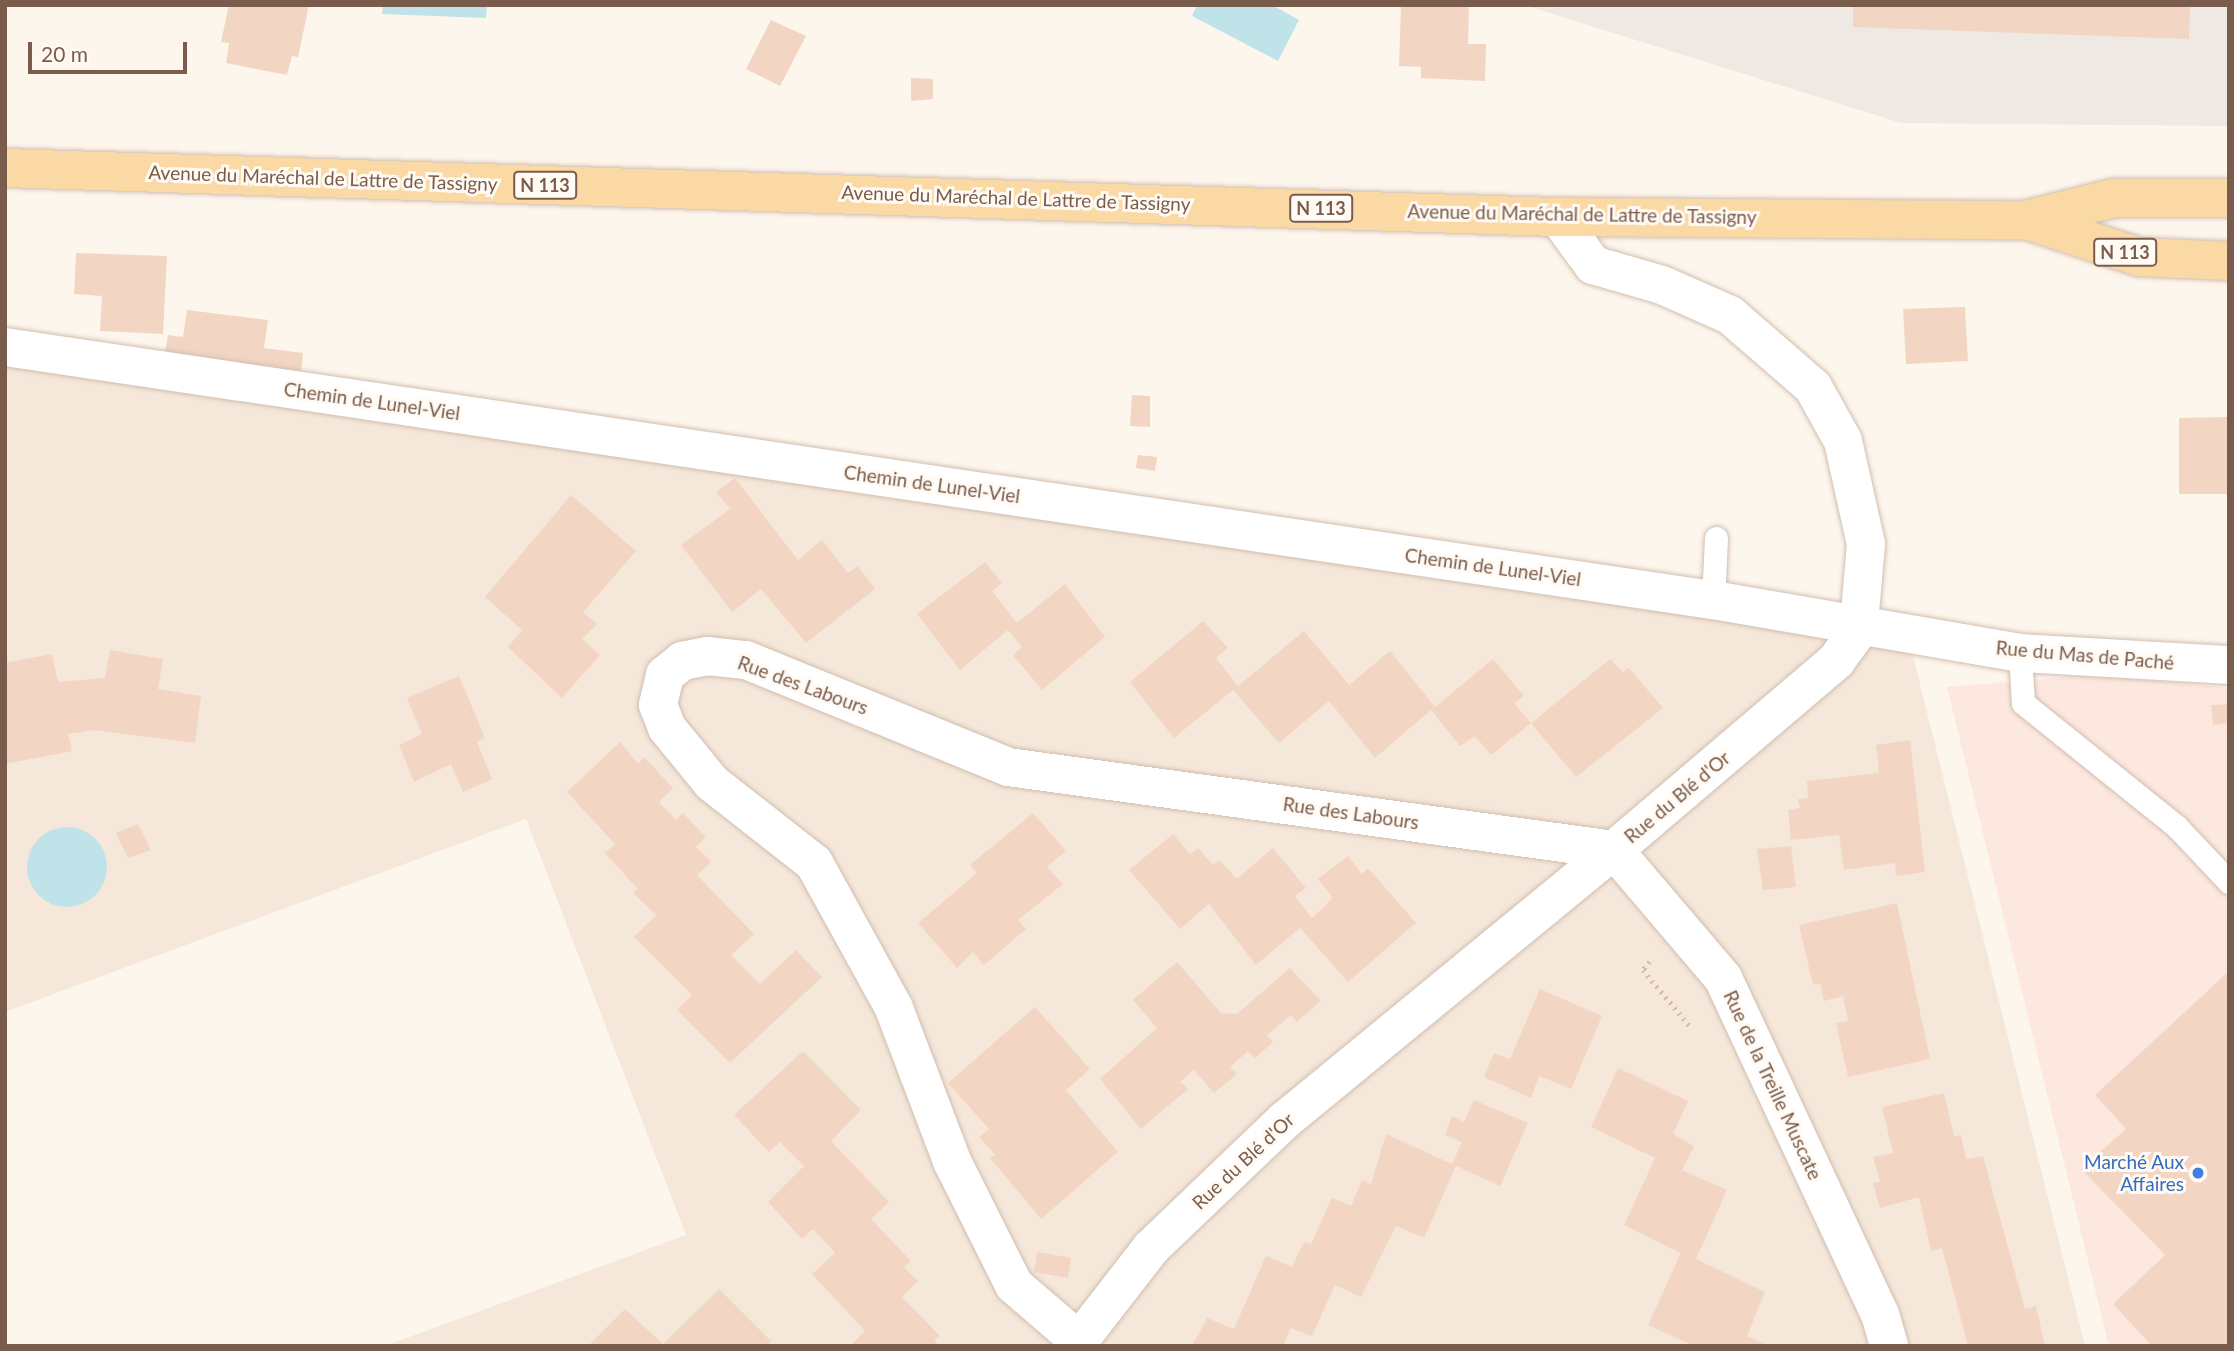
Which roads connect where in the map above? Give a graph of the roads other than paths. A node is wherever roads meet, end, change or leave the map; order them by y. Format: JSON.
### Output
{"nodes":[{"id":1,"x":5,"y":168,"type":"edge"},
{"id":2,"x":2229,"y":198,"type":"edge"},
{"id":3,"x":1558,"y":217,"type":"junction"},
{"id":4,"x":2026,"y":220,"type":"junction"},
{"id":5,"x":2229,"y":261,"type":"edge"},
{"id":6,"x":5,"y":346,"type":"edge"},
{"id":7,"x":1716,"y":538,"type":"dead end"},
{"id":8,"x":1713,"y":600,"type":"junction"},
{"id":9,"x":1859,"y":623,"type":"junction"},
{"id":10,"x":2020,"y":653,"type":"junction"},
{"id":11,"x":2229,"y":665,"type":"edge"},
{"id":12,"x":1614,"y":850,"type":"junction"},
{"id":13,"x":2229,"y":883,"type":"edge"},
{"id":14,"x":1077,"y":1343,"type":"edge"},
{"id":15,"x":1889,"y":1346,"type":"edge"}],
"edges":[{"from":1,"to":3,"type":"main road","name":"Avenue du Maréchal de Lattre de Tassigny","number":"N 113"},
{"from":2,"to":4,"type":"main road","name":"Avenue du Maréchal de Lattre de Tassigny","number":"N 113"},
{"from":3,"to":4,"type":"main road","name":"Avenue du Maréchal de Lattre de Tassigny","number":"N 113"},
{"from":3,"to":9,"type":"street","name":"Rue du Blé d'Or"},
{"from":4,"to":5,"type":"main road","name":"Avenue du Maréchal de Lattre de Tassigny","number":"N 113"},
{"from":6,"to":8,"type":"street","name":"Chemin de Lunel-Viel"},
{"from":7,"to":8,"type":"lane"},
{"from":8,"to":9,"type":"street","name":"Chemin de Lunel-Viel"},
{"from":9,"to":10,"type":"street","name":"Rue du Mas de Paché"},
{"from":9,"to":12,"type":"street","name":"Rue du Blé d'Or"},
{"from":10,"to":11,"type":"street","name":"Rue du Mas de Paché"},
{"from":10,"to":13,"type":"lane"},
{"from":12,"to":14,"type":"street","name":"Rue du Blé d'Or"},
{"from":12,"to":14,"type":"street","name":"Rue des Labours"},
{"from":12,"to":15,"type":"street","name":"Rue de la Treille Muscate"}]}
